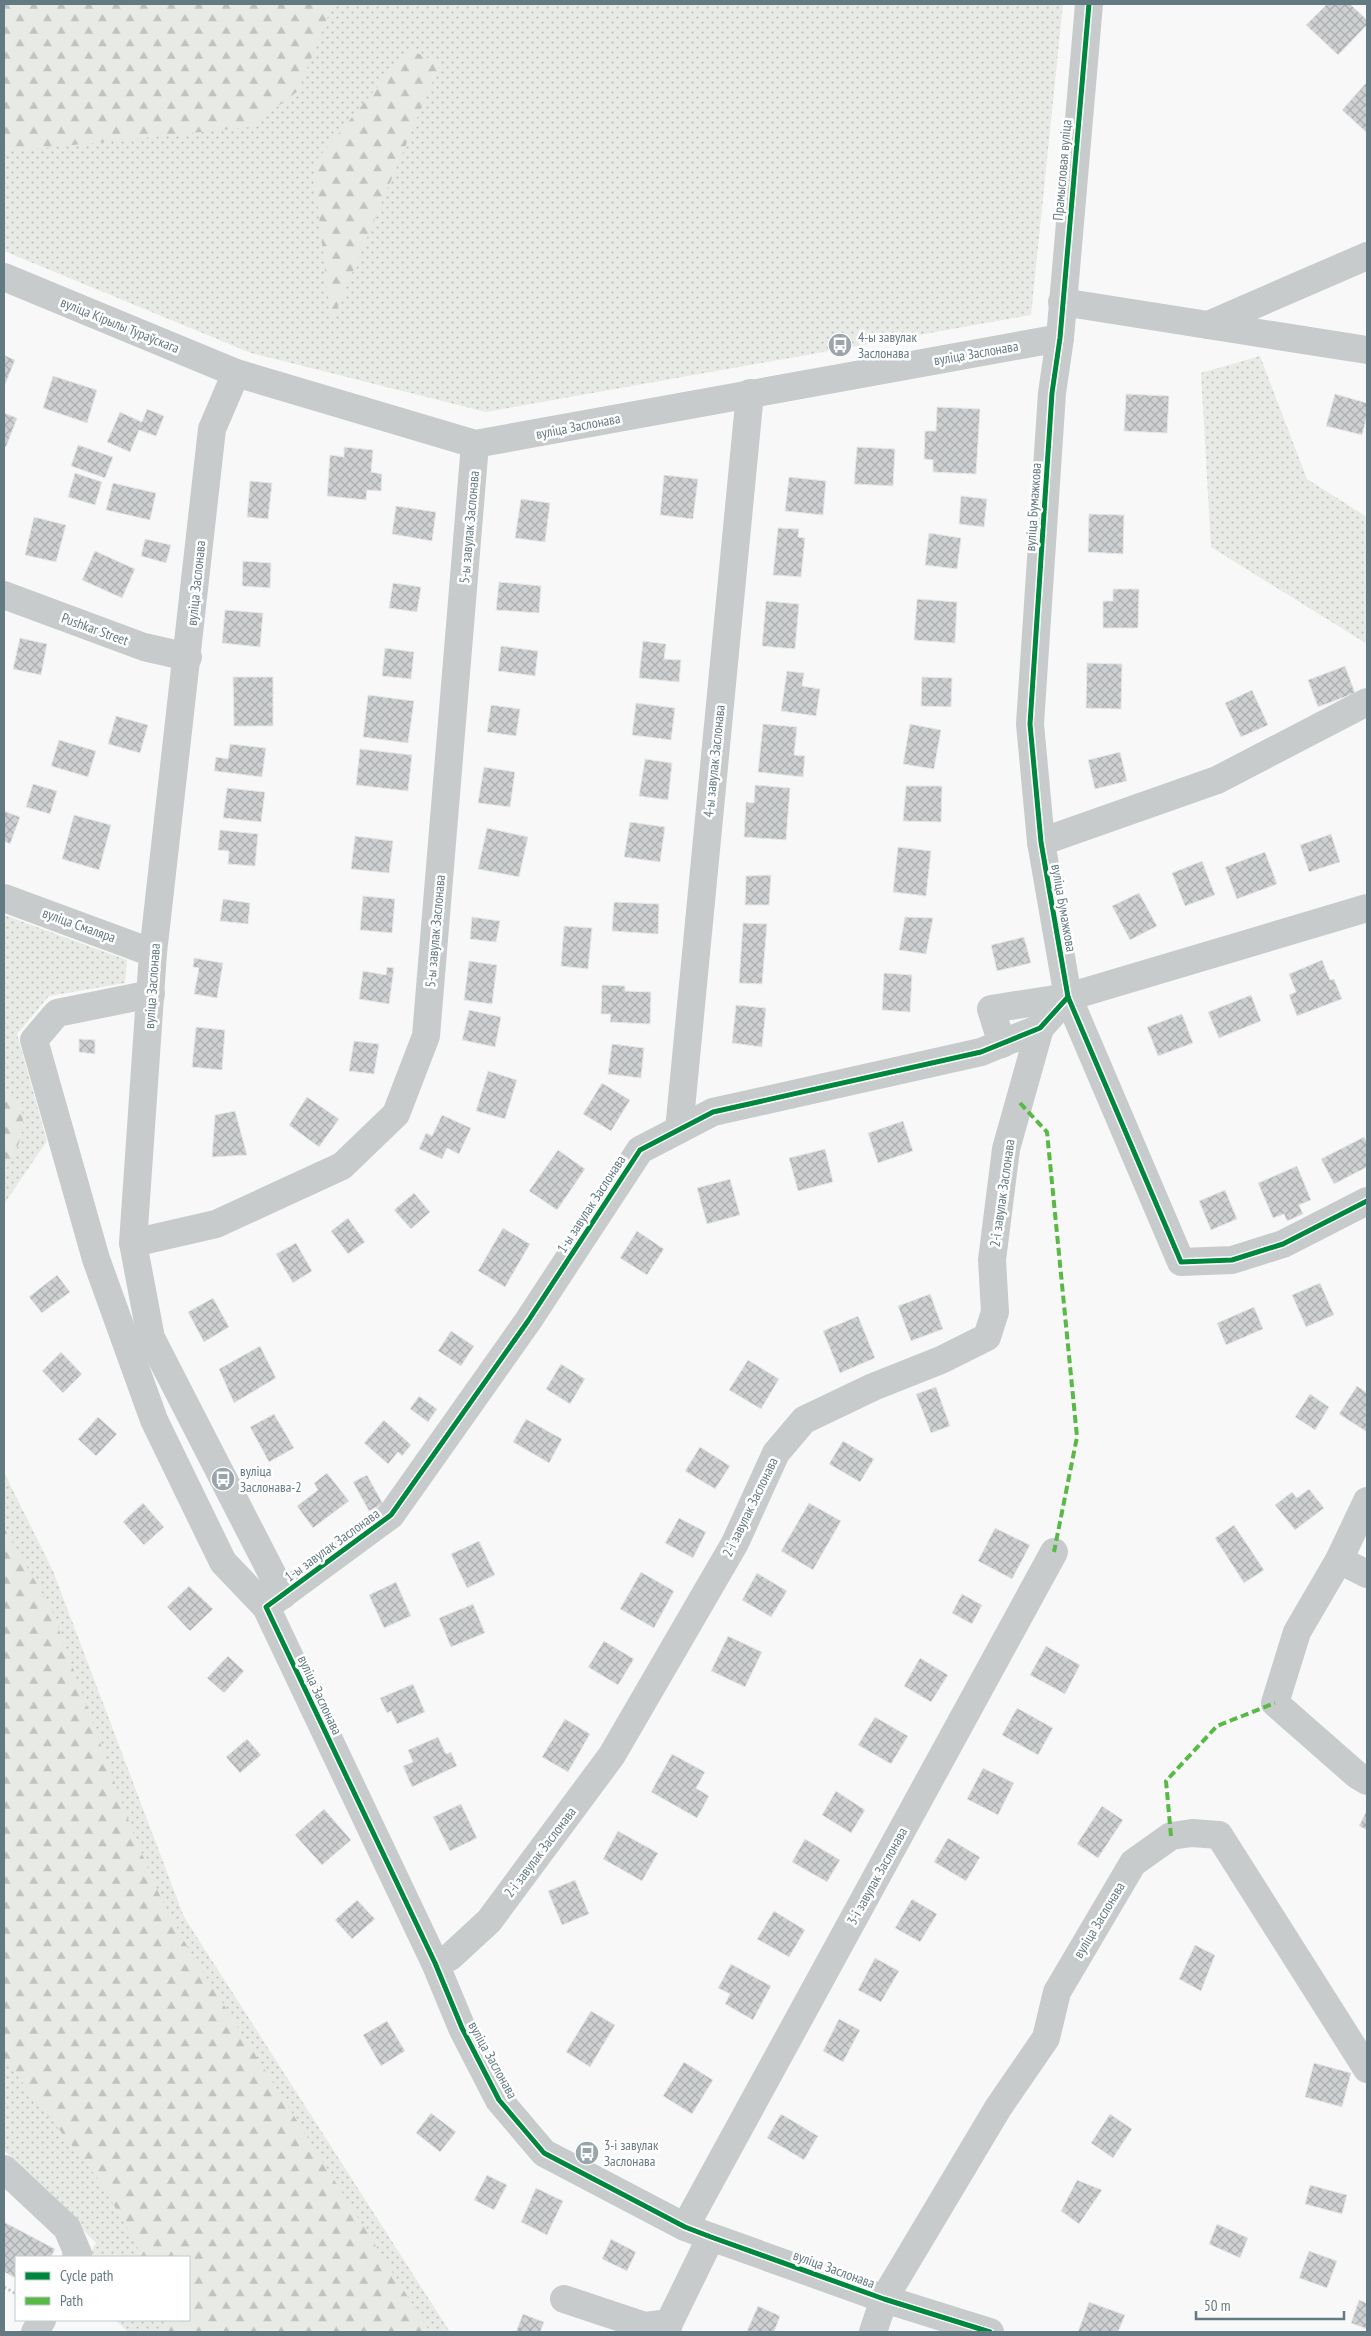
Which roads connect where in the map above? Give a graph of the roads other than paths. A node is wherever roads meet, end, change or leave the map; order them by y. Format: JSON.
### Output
{"nodes":[{"id":1,"x":1089,"y":4,"type":"edge"},
{"id":2,"x":1367,"y":256,"type":"edge"},
{"id":3,"x":4,"y":277,"type":"edge"},
{"id":4,"x":1062,"y":302,"type":"junction"},
{"id":5,"x":1208,"y":324,"type":"junction"},
{"id":6,"x":1060,"y":338,"type":"junction"},
{"id":7,"x":1367,"y":350,"type":"edge"},
{"id":8,"x":236,"y":373,"type":"junction"},
{"id":9,"x":750,"y":393,"type":"junction"},
{"id":10,"x":475,"y":444,"type":"junction"},
{"id":11,"x":4,"y":595,"type":"edge"},
{"id":12,"x":188,"y":657,"type":"junction"},
{"id":13,"x":1367,"y":702,"type":"edge"},
{"id":14,"x":1041,"y":842,"type":"junction"},
{"id":15,"x":4,"y":898,"type":"edge"},
{"id":16,"x":1367,"y":908,"type":"edge"},
{"id":17,"x":153,"y":953,"type":"junction"},
{"id":18,"x":151,"y":994,"type":"junction"},
{"id":19,"x":1068,"y":997,"type":"junction"},
{"id":20,"x":1040,"y":1028,"type":"junction"},
{"id":21,"x":1002,"y":1044,"type":"junction"},
{"id":22,"x":679,"y":1130,"type":"junction"},
{"id":23,"x":1367,"y":1201,"type":"edge"},
{"id":24,"x":133,"y":1243,"type":"junction"},
{"id":25,"x":1367,"y":1501,"type":"edge"},
{"id":26,"x":1054,"y":1552,"type":"dead end"},
{"id":27,"x":1339,"y":1560,"type":"junction"},
{"id":28,"x":1367,"y":1574,"type":"edge"},
{"id":29,"x":275,"y":1601,"type":"junction"},
{"id":30,"x":1367,"y":1781,"type":"edge"},
{"id":31,"x":435,"y":1963,"type":"junction"},
{"id":32,"x":1367,"y":2069,"type":"edge"},
{"id":33,"x":4,"y":2169,"type":"edge"},
{"id":34,"x":685,"y":2226,"type":"junction"},
{"id":35,"x":710,"y":2237,"type":"junction"},
{"id":36,"x":77,"y":2256,"type":"edge"},
{"id":37,"x":564,"y":2299,"type":"dead end"},
{"id":38,"x":884,"y":2299,"type":"junction"},
{"id":39,"x":41,"y":2321,"type":"edge"},
{"id":40,"x":668,"y":2327,"type":"edge"},
{"id":41,"x":35,"y":2332,"type":"edge"},
{"id":42,"x":873,"y":2332,"type":"edge"},
{"id":43,"x":990,"y":2332,"type":"edge"}],
"edges":[{"from":1,"to":4,"type":"street","name":"Прамысловая вуліца"},
{"from":2,"to":5,"type":"street"},
{"from":3,"to":8,"type":"street","name":"вуліца Кірылы Тураўскага"},
{"from":4,"to":5,"type":"street"},
{"from":4,"to":6,"type":"street","name":"Прамысловая вуліца"},
{"from":5,"to":7,"type":"street"},
{"from":6,"to":9,"type":"street","name":"вуліца Заслонава"},
{"from":6,"to":14,"type":"street","name":"вуліца Бумажкова"},
{"from":8,"to":10,"type":"street","name":"вуліца Заслонава"},
{"from":8,"to":12,"type":"street","name":"вуліца Заслонава"},
{"from":9,"to":10,"type":"street","name":"вуліца Заслонава"},
{"from":9,"to":22,"type":"street","name":"4-ы завулак Заслонава"},
{"from":10,"to":24,"type":"street","name":"5-ы завулак Заслонава"},
{"from":11,"to":12,"type":"street","name":"Pushkar Street"},
{"from":12,"to":17,"type":"street","name":"вуліца Заслонава"},
{"from":13,"to":14,"type":"street"},
{"from":14,"to":19,"type":"street","name":"вуліца Бумажкова"},
{"from":15,"to":17,"type":"street","name":"вуліца Смаляра"},
{"from":16,"to":19,"type":"street"},
{"from":17,"to":18,"type":"street","name":"вуліца Заслонава"},
{"from":18,"to":24,"type":"street","name":"вуліца Заслонава"},
{"from":18,"to":29,"type":"street"},
{"from":19,"to":20,"type":"street","name":"1-ы завулак Заслонава"},
{"from":19,"to":21,"type":"street"},
{"from":19,"to":23,"type":"street","name":"вуліца Бумажкова"},
{"from":20,"to":21,"type":"street","name":"1-ы завулак Заслонава"},
{"from":20,"to":31,"type":"street","name":"2-і завулак Заслонава"},
{"from":21,"to":22,"type":"street","name":"1-ы завулак Заслонава"},
{"from":22,"to":29,"type":"street","name":"1-ы завулак Заслонава"},
{"from":24,"to":29,"type":"street","name":"вуліца Заслонава"},
{"from":25,"to":27,"type":"street"},
{"from":26,"to":34,"type":"street","name":"3-і завулак Заслонава"},
{"from":27,"to":28,"type":"street"},
{"from":27,"to":30,"type":"street"},
{"from":29,"to":31,"type":"street","name":"вуліца Заслонава"},
{"from":31,"to":34,"type":"street","name":"вуліца Заслонава"},
{"from":32,"to":38,"type":"street","name":"вуліца Заслонава"},
{"from":33,"to":36,"type":"street"},
{"from":34,"to":35,"type":"street","name":"вуліца Заслонава"},
{"from":35,"to":38,"type":"street","name":"вуліца Заслонава"},
{"from":35,"to":40,"type":"street"},
{"from":37,"to":40,"type":"street"},
{"from":38,"to":42,"type":"street"},
{"from":38,"to":43,"type":"street","name":"вуліца Заслонава"},
{"from":39,"to":41,"type":"street"}]}
